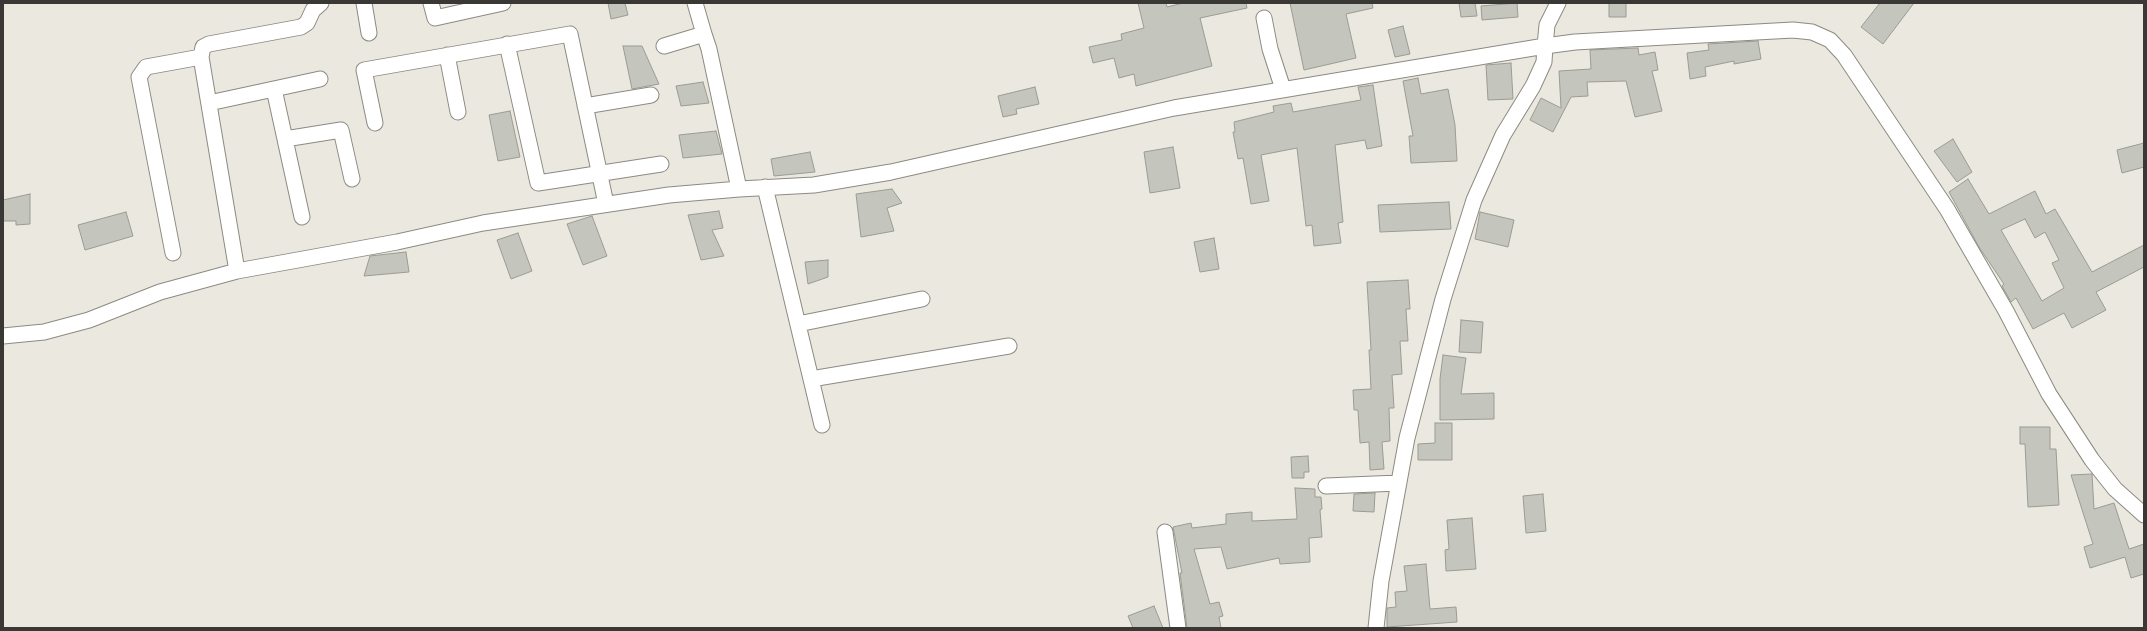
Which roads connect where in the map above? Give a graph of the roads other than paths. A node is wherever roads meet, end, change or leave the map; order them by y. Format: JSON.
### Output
{"nodes":[{"id":1,"x":321,"y":3,"type":"edge"},
{"id":2,"x":364,"y":3,"type":"edge"},
{"id":3,"x":431,"y":3,"type":"edge"},
{"id":4,"x":695,"y":3,"type":"edge"},
{"id":5,"x":1558,"y":3,"type":"edge"},
{"id":6,"x":493,"y":4,"type":"edge"},
{"id":7,"x":1264,"y":18,"type":"dead end"},
{"id":8,"x":369,"y":33,"type":"dead end"},
{"id":9,"x":704,"y":34,"type":"junction"},
{"id":10,"x":507,"y":44,"type":"junction"},
{"id":11,"x":664,"y":46,"type":"dead end"},
{"id":12,"x":1545,"y":46,"type":"junction"},
{"id":13,"x":447,"y":55,"type":"junction"},
{"id":14,"x":201,"y":57,"type":"junction"},
{"id":15,"x":320,"y":79,"type":"dead end"},
{"id":16,"x":274,"y":89,"type":"junction"},
{"id":17,"x":1283,"y":89,"type":"junction"},
{"id":18,"x":651,"y":95,"type":"dead end"},
{"id":19,"x":209,"y":103,"type":"junction"},
{"id":20,"x":585,"y":106,"type":"junction"},
{"id":21,"x":458,"y":112,"type":"dead end"},
{"id":22,"x":375,"y":124,"type":"dead end"},
{"id":23,"x":285,"y":139,"type":"junction"},
{"id":24,"x":661,"y":164,"type":"dead end"},
{"id":25,"x":599,"y":173,"type":"junction"},
{"id":26,"x":352,"y":179,"type":"dead end"},
{"id":27,"x":765,"y":187,"type":"junction"},
{"id":28,"x":739,"y":188,"type":"junction"},
{"id":29,"x":606,"y":204,"type":"junction"},
{"id":30,"x":302,"y":216,"type":"dead end"},
{"id":31,"x":173,"y":253,"type":"dead end"},
{"id":32,"x":236,"y":271,"type":"junction"},
{"id":33,"x":922,"y":299,"type":"dead end"},
{"id":34,"x":798,"y":324,"type":"junction"},
{"id":35,"x":3,"y":336,"type":"edge"},
{"id":36,"x":1009,"y":346,"type":"dead end"},
{"id":37,"x":811,"y":379,"type":"junction"},
{"id":38,"x":822,"y":425,"type":"dead end"},
{"id":39,"x":1398,"y":483,"type":"junction"},
{"id":40,"x":1326,"y":486,"type":"dead end"},
{"id":41,"x":2144,"y":515,"type":"edge"},
{"id":42,"x":1165,"y":532,"type":"dead end"},
{"id":43,"x":1178,"y":628,"type":"edge"},
{"id":44,"x":1376,"y":628,"type":"edge"}],
"edges":[{"from":1,"to":14,"type":"street"},
{"from":2,"to":8,"type":"street"},
{"from":3,"to":6,"type":"street"},
{"from":4,"to":9,"type":"street"},
{"from":5,"to":12,"type":"street"},
{"from":7,"to":17,"type":"street"},
{"from":9,"to":11,"type":"street"},
{"from":9,"to":28,"type":"street"},
{"from":10,"to":13,"type":"street"},
{"from":10,"to":20,"type":"street"},
{"from":10,"to":25,"type":"street"},
{"from":12,"to":17,"type":"street"},
{"from":12,"to":39,"type":"street"},
{"from":12,"to":41,"type":"street"},
{"from":13,"to":21,"type":"street"},
{"from":13,"to":22,"type":"street"},
{"from":14,"to":19,"type":"street"},
{"from":14,"to":31,"type":"street"},
{"from":15,"to":16,"type":"street"},
{"from":16,"to":19,"type":"street"},
{"from":16,"to":23,"type":"street"},
{"from":17,"to":27,"type":"street"},
{"from":18,"to":20,"type":"street"},
{"from":19,"to":32,"type":"street"},
{"from":20,"to":25,"type":"street"},
{"from":23,"to":26,"type":"street"},
{"from":23,"to":30,"type":"street"},
{"from":24,"to":25,"type":"street"},
{"from":25,"to":29,"type":"street"},
{"from":27,"to":28,"type":"street"},
{"from":27,"to":34,"type":"street"},
{"from":28,"to":29,"type":"street"},
{"from":29,"to":32,"type":"street"},
{"from":32,"to":35,"type":"street"},
{"from":33,"to":34,"type":"street"},
{"from":34,"to":37,"type":"street"},
{"from":36,"to":37,"type":"street"},
{"from":37,"to":38,"type":"street"},
{"from":39,"to":40,"type":"street"},
{"from":39,"to":44,"type":"street"},
{"from":42,"to":43,"type":"street"}]}
